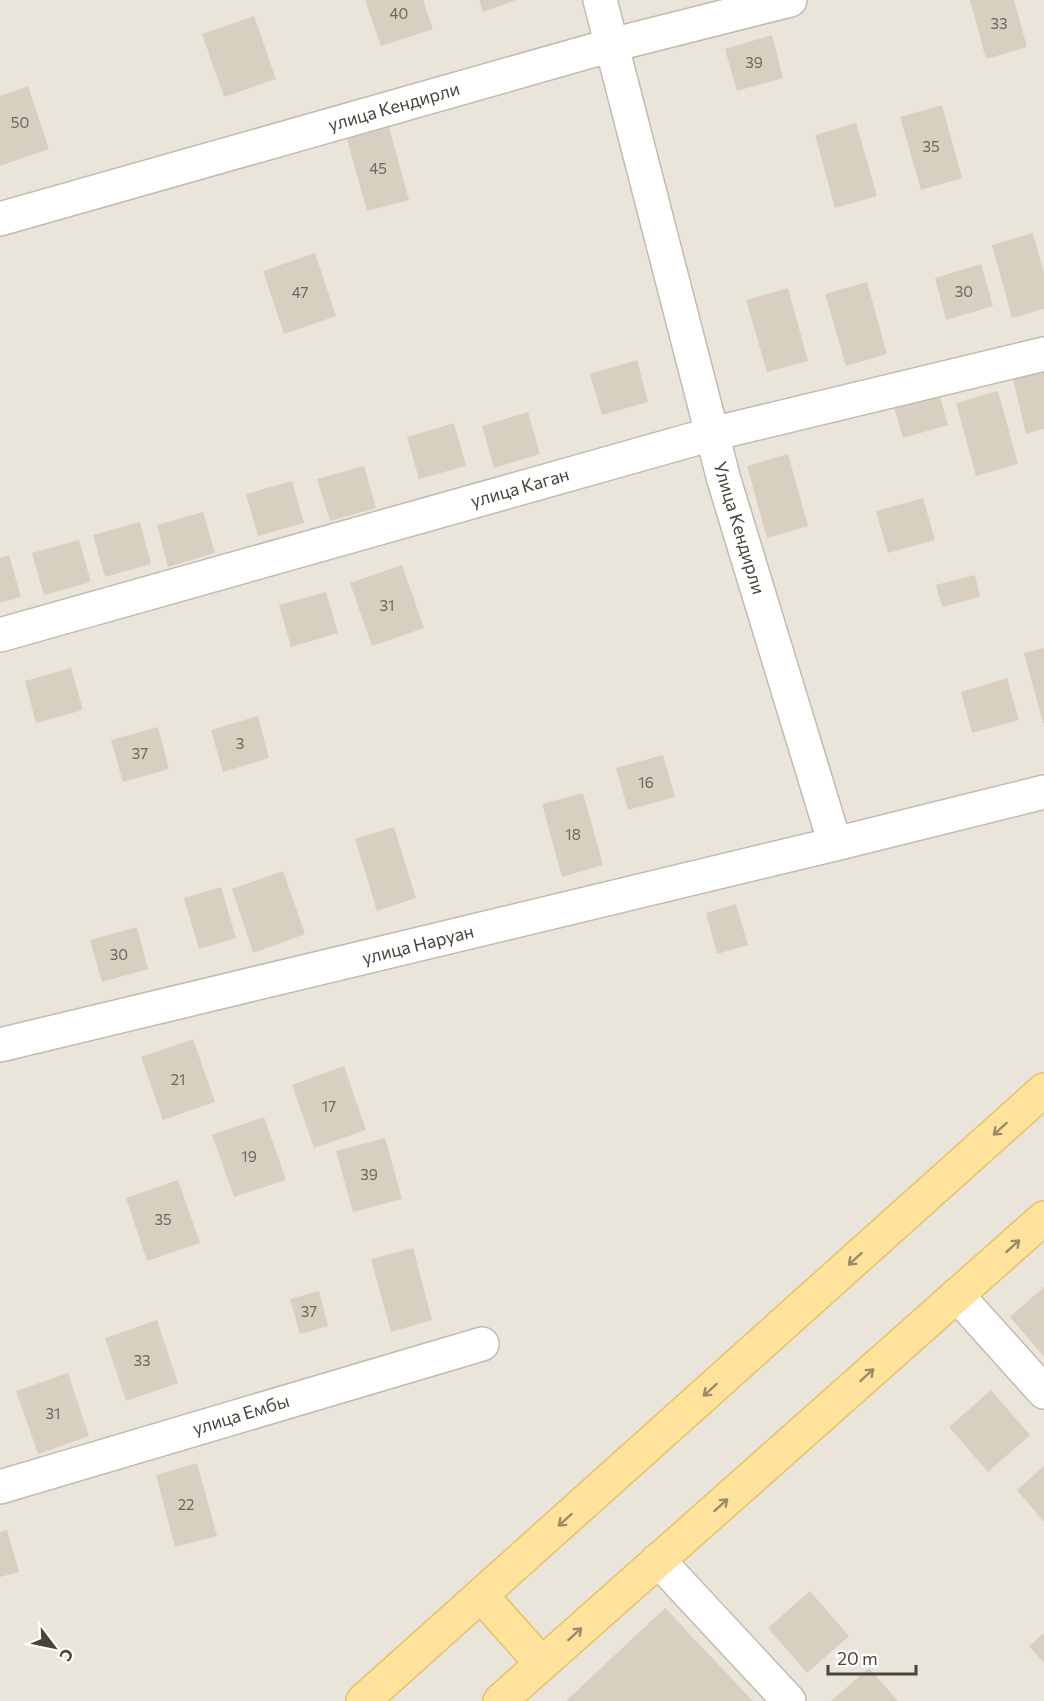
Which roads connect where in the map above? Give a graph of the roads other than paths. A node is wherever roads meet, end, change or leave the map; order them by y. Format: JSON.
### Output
{"nodes":[{"id":1,"x":600,"y":0,"type":"edge"},
{"id":2,"x":790,"y":0,"type":"edge"},
{"id":3,"x":612,"y":45,"type":"junction"},
{"id":4,"x":0,"y":219,"type":"edge"},
{"id":5,"x":1044,"y":354,"type":"edge"},
{"id":6,"x":712,"y":434,"type":"junction"},
{"id":7,"x":0,"y":635,"type":"edge"},
{"id":8,"x":1044,"y":792,"type":"edge"},
{"id":9,"x":835,"y":844,"type":"junction"},
{"id":10,"x":0,"y":1045,"type":"edge"},
{"id":11,"x":1044,"y":1090,"type":"edge"},
{"id":12,"x":1044,"y":1218,"type":"edge"},
{"id":13,"x":957,"y":1295,"type":"junction"},
{"id":14,"x":482,"y":1344,"type":"dead end"},
{"id":15,"x":1044,"y":1392,"type":"edge"},
{"id":16,"x":0,"y":1487,"type":"edge"},
{"id":17,"x":658,"y":1560,"type":"junction"},
{"id":18,"x":481,"y":1595,"type":"junction"},
{"id":19,"x":542,"y":1664,"type":"junction"},
{"id":20,"x":363,"y":1701,"type":"edge"},
{"id":21,"x":500,"y":1701,"type":"edge"},
{"id":22,"x":789,"y":1701,"type":"edge"}],
"edges":[{"from":1,"to":3,"type":"street","name":"Улица Кендирли"},
{"from":2,"to":3,"type":"street","name":"улица Кендирли"},
{"from":3,"to":4,"type":"street","name":"улица Кендирли"},
{"from":3,"to":6,"type":"street","name":"Улица Кендирли"},
{"from":5,"to":6,"type":"street","name":"улица Каган"},
{"from":6,"to":7,"type":"street","name":"улица Каган"},
{"from":6,"to":9,"type":"street","name":"Улица Кендирли"},
{"from":8,"to":9,"type":"street"},
{"from":9,"to":10,"type":"street","name":"улица Наруан"},
{"from":11,"to":18,"type":"main road","one_way":true},
{"from":13,"to":12,"type":"main road","one_way":true},
{"from":13,"to":15,"type":"street"},
{"from":17,"to":13,"type":"main road","one_way":true},
{"from":14,"to":16,"type":"street","name":"улица Ембы"},
{"from":19,"to":17,"type":"main road","one_way":true},
{"from":17,"to":22,"type":"street"},
{"from":18,"to":19,"type":"main road"},
{"from":18,"to":20,"type":"main road"},
{"from":19,"to":21,"type":"main road"}]}
